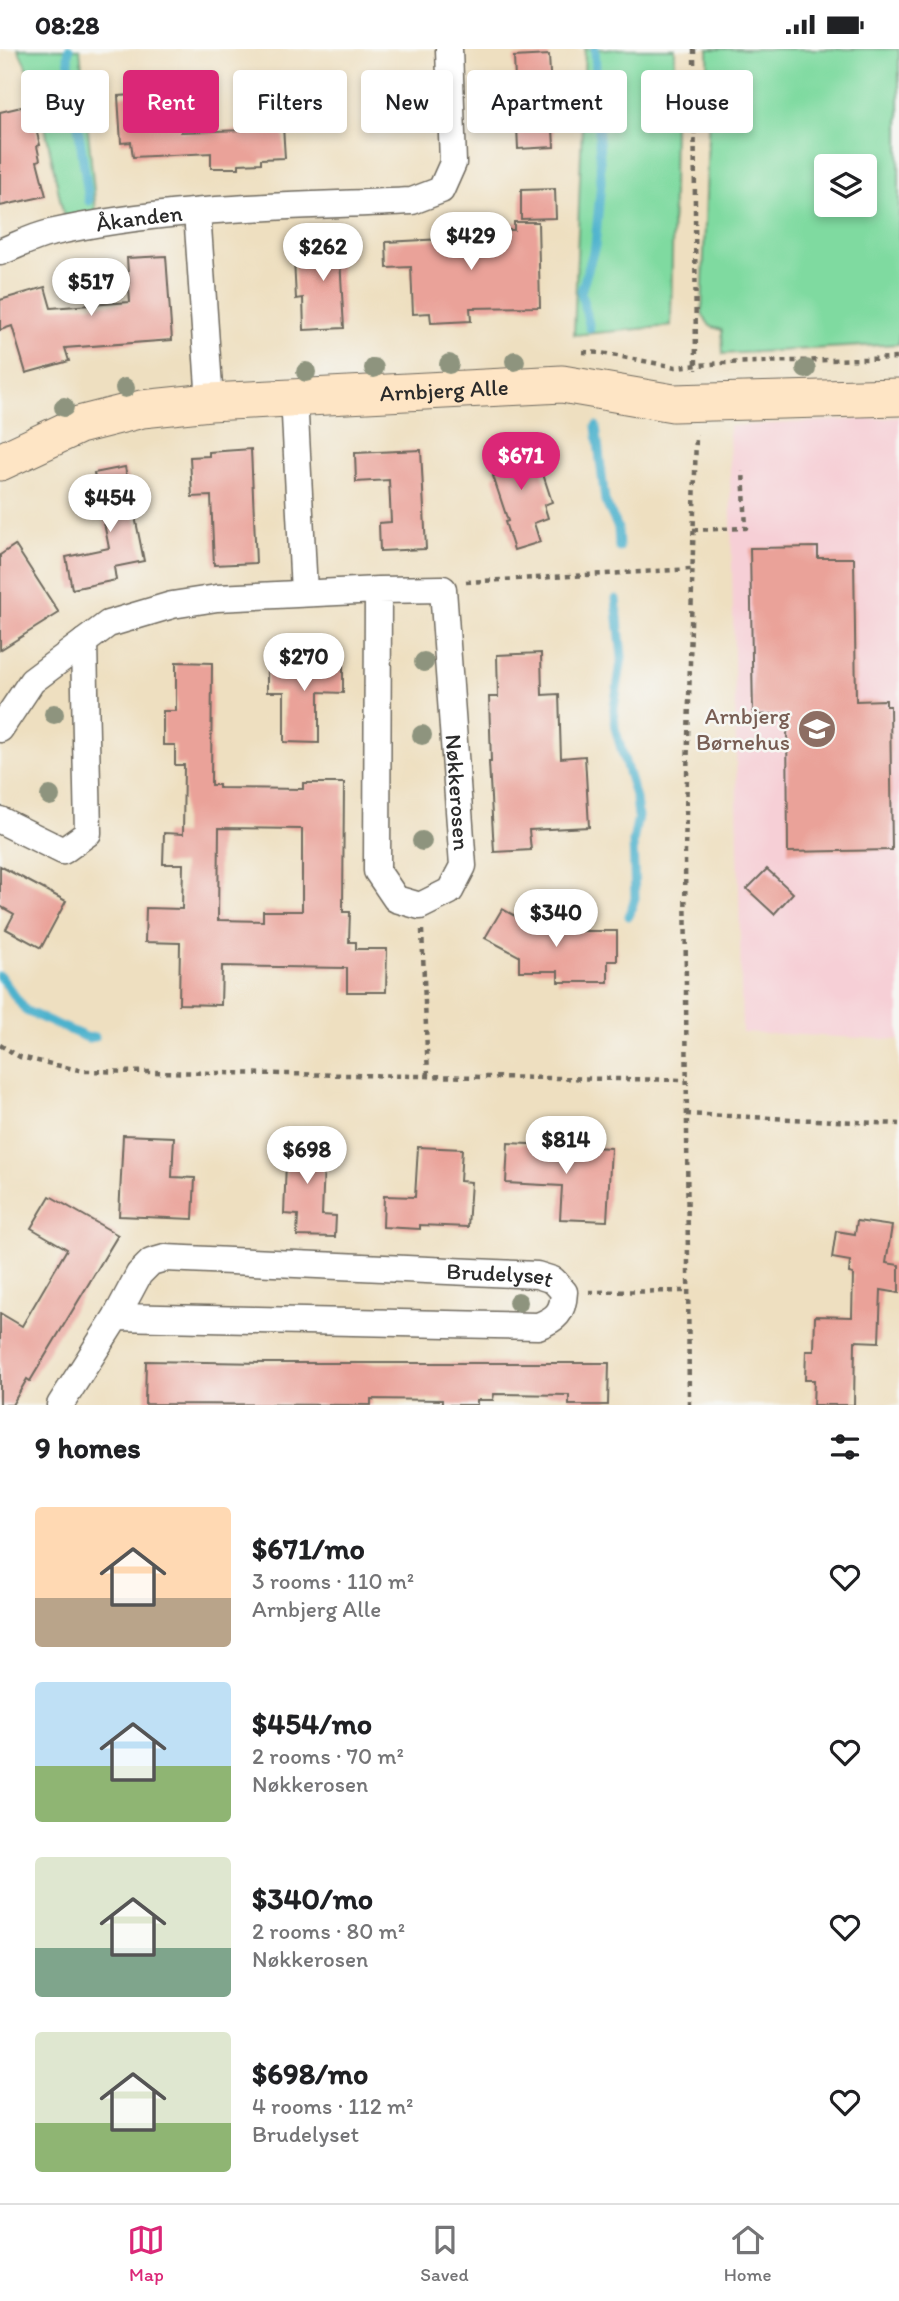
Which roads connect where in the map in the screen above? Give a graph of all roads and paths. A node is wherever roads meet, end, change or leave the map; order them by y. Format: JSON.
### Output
{"nodes":[{"id":1,"x":449,"y":49,"type":"edge"},
{"id":2,"x":694,"y":49,"type":"edge"},
{"id":3,"x":197,"y":212,"type":"junction"},
{"id":4,"x":0,"y":252,"type":"edge"},
{"id":5,"x":294,"y":396,"type":"junction"},
{"id":6,"x":899,"y":397,"type":"edge"},
{"id":7,"x":210,"y":402,"type":"junction"},
{"id":8,"x":696,"y":403,"type":"junction"},
{"id":9,"x":0,"y":462,"type":"edge"},
{"id":10,"x":743,"y":471,"type":"dead end"},
{"id":11,"x":693,"y":530,"type":"junction"},
{"id":12,"x":692,"y":569,"type":"junction"},
{"id":13,"x":443,"y":589,"type":"junction"},
{"id":14,"x":378,"y":590,"type":"junction"},
{"id":15,"x":303,"y":592,"type":"junction"},
{"id":16,"x":84,"y":642,"type":"junction"},
{"id":17,"x":0,"y":729,"type":"edge"},
{"id":18,"x":0,"y":820,"type":"edge"},
{"id":19,"x":421,"y":906,"type":"junction"},
{"id":20,"x":0,"y":1045,"type":"edge"},
{"id":21,"x":428,"y":1076,"type":"junction"},
{"id":22,"x":686,"y":1080,"type":"junction"},
{"id":23,"x":686,"y":1114,"type":"junction"},
{"id":24,"x":899,"y":1124,"type":"edge"},
{"id":25,"x":688,"y":1291,"type":"junction"},
{"id":26,"x":564,"y":1292,"type":"junction"},
{"id":27,"x":116,"y":1317,"type":"junction"},
{"id":28,"x":60,"y":1405,"type":"edge"},
{"id":29,"x":689,"y":1405,"type":"edge"}],
"edges":[{"from":1,"to":3,"type":"street","name":"Åkanden"},
{"from":2,"to":8,"type":"path"},
{"from":3,"to":4,"type":"street","name":"Åkanden"},
{"from":3,"to":7,"type":"street","name":"Åkanden"},
{"from":5,"to":7,"type":"street","name":"Arnbjerg Alle"},
{"from":5,"to":8,"type":"street","name":"Arnbjerg Alle"},
{"from":5,"to":15,"type":"street"},
{"from":6,"to":8,"type":"street","name":"Arnbjerg Alle"},
{"from":7,"to":9,"type":"street","name":"Arnbjerg Alle"},
{"from":8,"to":11,"type":"path"},
{"from":10,"to":11,"type":"path"},
{"from":11,"to":12,"type":"path"},
{"from":12,"to":13,"type":"path"},
{"from":12,"to":22,"type":"path"},
{"from":13,"to":14,"type":"street"},
{"from":13,"to":19,"type":"street","name":"Nøkkerosen"},
{"from":14,"to":15,"type":"street"},
{"from":14,"to":19,"type":"street"},
{"from":15,"to":16,"type":"street"},
{"from":16,"to":17,"type":"street"},
{"from":16,"to":18,"type":"street"},
{"from":19,"to":21,"type":"path"},
{"from":20,"to":21,"type":"path"},
{"from":21,"to":22,"type":"path"},
{"from":22,"to":23,"type":"path"},
{"from":23,"to":24,"type":"path"},
{"from":23,"to":25,"type":"path"},
{"from":25,"to":26,"type":"path"},
{"from":25,"to":29,"type":"path"},
{"from":26,"to":27,"type":"street","name":"Brudelyset"},
{"from":26,"to":27,"type":"street","name":"Brudelyset"},
{"from":27,"to":28,"type":"street","name":"Brudelyset"}]}
